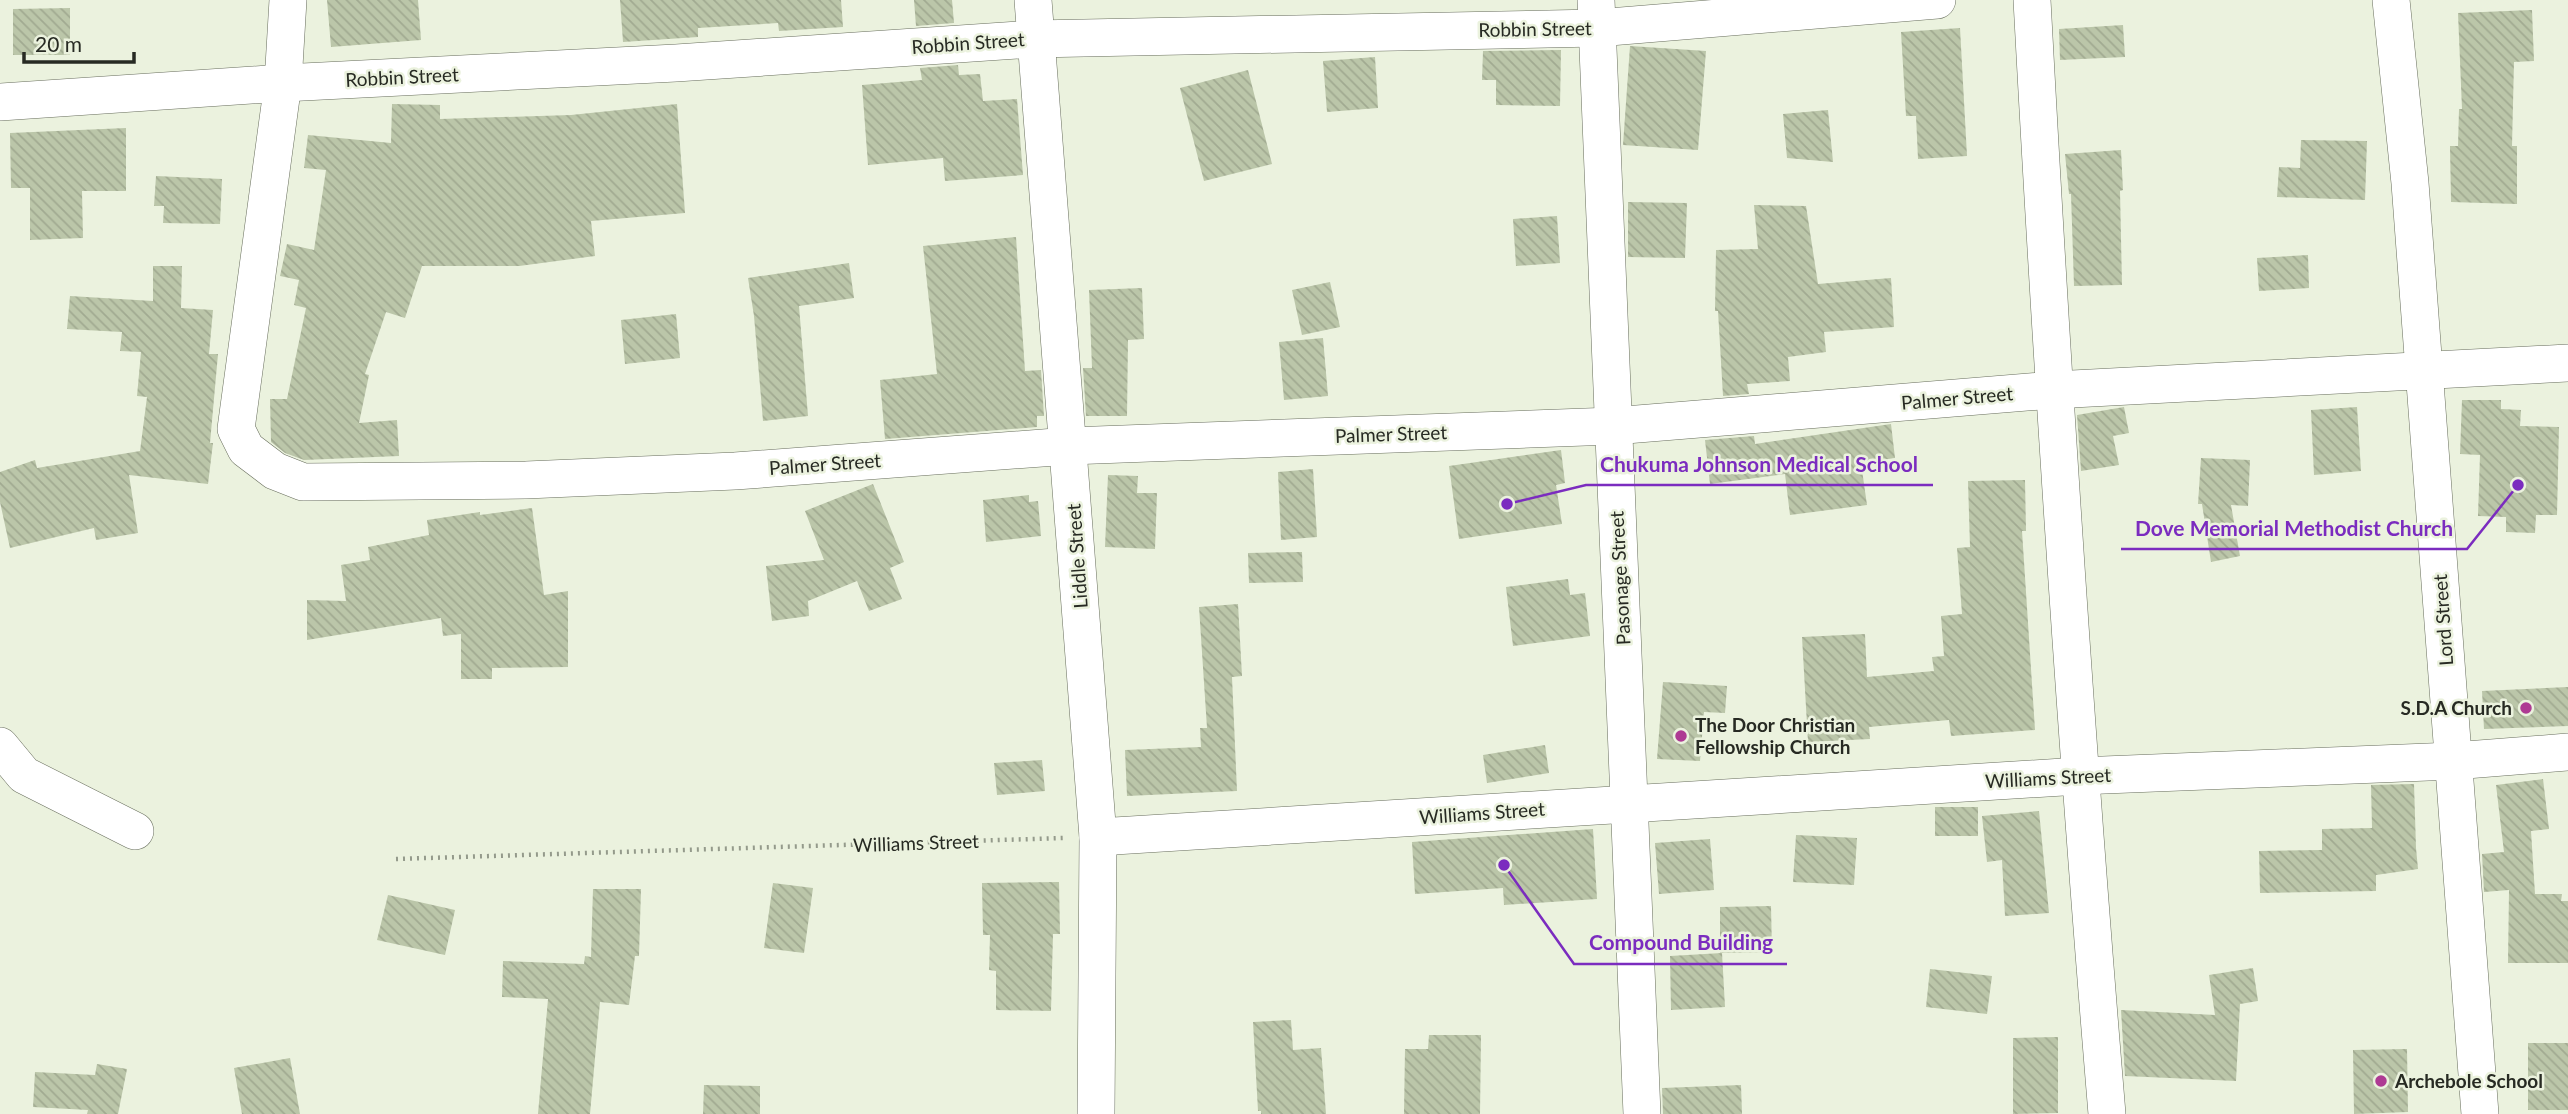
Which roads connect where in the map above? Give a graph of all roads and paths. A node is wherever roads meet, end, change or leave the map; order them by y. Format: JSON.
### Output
{"nodes":[{"id":1,"x":288,"y":0,"type":"edge"},
{"id":2,"x":1033,"y":0,"type":"edge"},
{"id":3,"x":1937,"y":0,"type":"edge"},
{"id":4,"x":2032,"y":0,"type":"edge"},
{"id":5,"x":2391,"y":0,"type":"edge"},
{"id":6,"x":1596,"y":14,"type":"edge"},
{"id":7,"x":1034,"y":39,"type":"junction"},
{"id":8,"x":283,"y":83,"type":"junction"},
{"id":9,"x":0,"y":102,"type":"edge"},
{"id":10,"x":2568,"y":363,"type":"edge"},
{"id":11,"x":2423,"y":372,"type":"junction"},
{"id":12,"x":2053,"y":390,"type":"junction"},
{"id":13,"x":1613,"y":426,"type":"junction"},
{"id":14,"x":1069,"y":446,"type":"junction"},
{"id":15,"x":0,"y":746,"type":"edge"},
{"id":16,"x":2568,"y":752,"type":"edge"},
{"id":17,"x":2454,"y":761,"type":"junction"},
{"id":18,"x":2079,"y":776,"type":"junction"},
{"id":19,"x":1630,"y":803,"type":"junction"},
{"id":20,"x":135,"y":831,"type":"dead end"},
{"id":21,"x":1098,"y":837,"type":"junction"},
{"id":22,"x":396,"y":859,"type":"dead end"},
{"id":23,"x":1096,"y":1114,"type":"edge"},
{"id":24,"x":1642,"y":1114,"type":"edge"},
{"id":25,"x":2107,"y":1114,"type":"edge"},
{"id":26,"x":2480,"y":1114,"type":"edge"}],
"edges":[{"from":1,"to":8,"type":"street"},
{"from":2,"to":7,"type":"street","name":"Liddle Street"},
{"from":3,"to":6,"type":"street","name":"Robbin Street"},
{"from":4,"to":12,"type":"street"},
{"from":5,"to":11,"type":"street","name":"Lord Street"},
{"from":6,"to":7,"type":"street","name":"Robbin Street"},
{"from":6,"to":13,"type":"street","name":"Pasonage Street"},
{"from":7,"to":8,"type":"street","name":"Robbin Street"},
{"from":7,"to":14,"type":"street","name":"Liddle Street"},
{"from":8,"to":9,"type":"street","name":"Robbin Street"},
{"from":8,"to":14,"type":"street","name":"Palmer Street"},
{"from":10,"to":11,"type":"street","name":"Palmer Street"},
{"from":11,"to":12,"type":"street","name":"Palmer Street"},
{"from":11,"to":17,"type":"street","name":"Lord Street"},
{"from":12,"to":13,"type":"street","name":"Palmer Street"},
{"from":12,"to":18,"type":"street"},
{"from":13,"to":14,"type":"street","name":"Palmer Street"},
{"from":13,"to":19,"type":"street","name":"Pasonage Street"},
{"from":14,"to":21,"type":"street","name":"Liddle Street"},
{"from":15,"to":20,"type":"street"},
{"from":16,"to":17,"type":"street","name":"Williams Street"},
{"from":17,"to":18,"type":"street","name":"Williams Street"},
{"from":17,"to":26,"type":"street","name":"Lord Street"},
{"from":18,"to":19,"type":"street","name":"Williams Street"},
{"from":18,"to":25,"type":"street"},
{"from":19,"to":21,"type":"street","name":"Williams Street"},
{"from":19,"to":24,"type":"street","name":"Pasonage Street"},
{"from":21,"to":22,"type":"path","name":"Williams Street"},
{"from":21,"to":23,"type":"street","name":"Liddle Street"}]}
